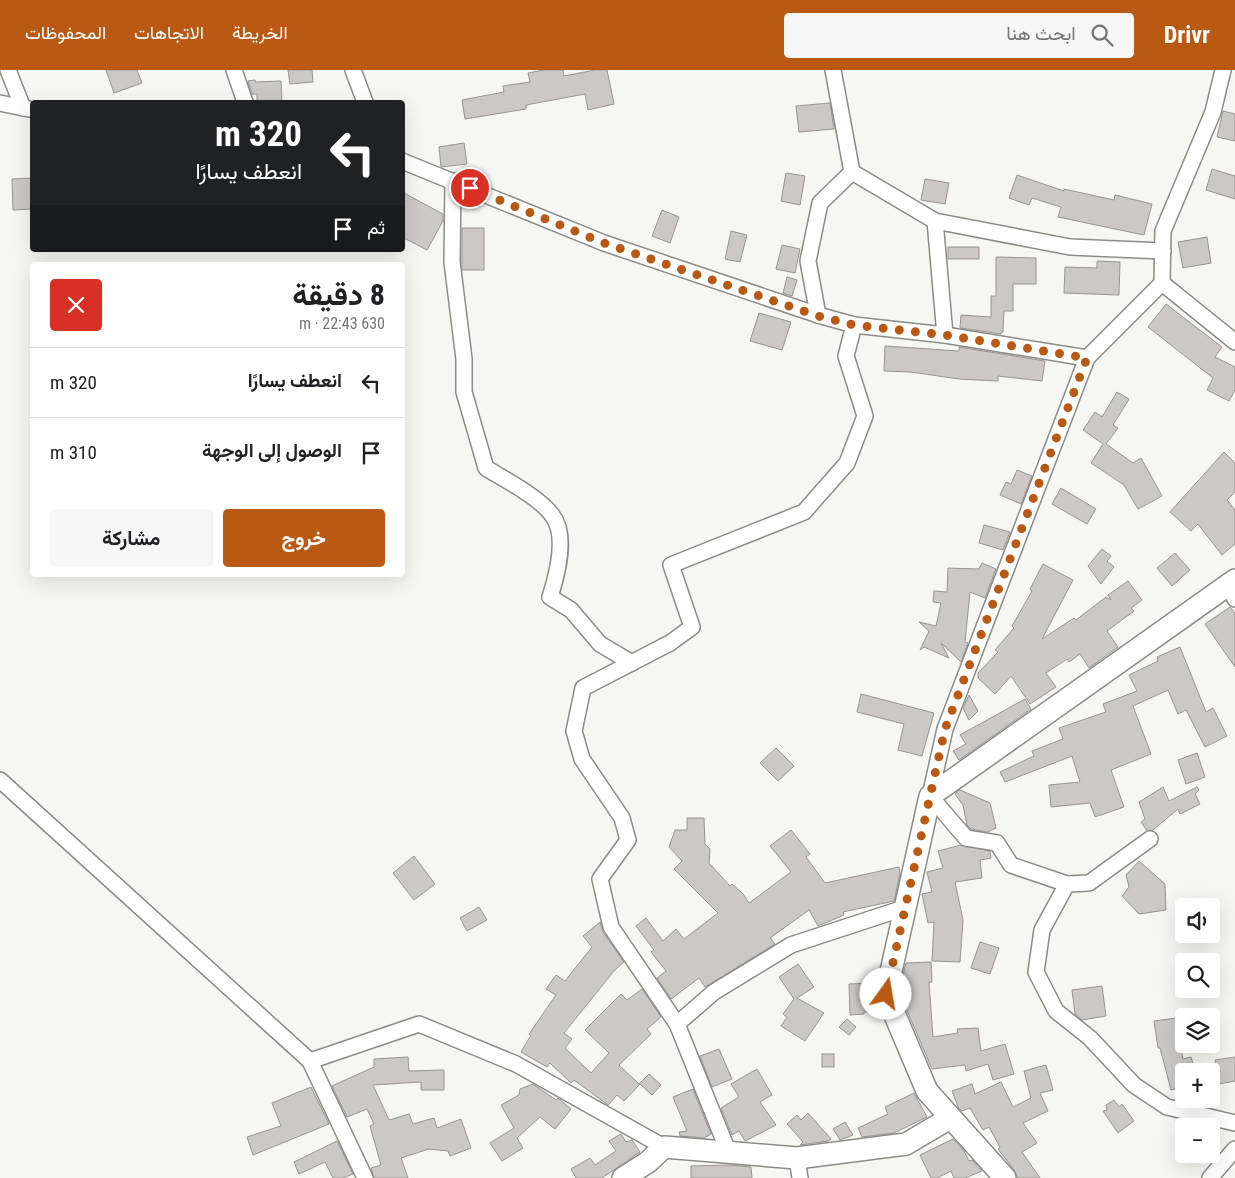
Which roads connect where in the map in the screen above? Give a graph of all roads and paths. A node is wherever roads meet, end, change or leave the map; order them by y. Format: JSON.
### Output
{"nodes":[{"id":1,"x":8,"y":70,"type":"edge"},
{"id":2,"x":234,"y":70,"type":"edge"},
{"id":3,"x":353,"y":70,"type":"edge"},
{"id":4,"x":833,"y":70,"type":"edge"},
{"id":5,"x":1223,"y":70,"type":"edge"},
{"id":6,"x":244,"y":100,"type":"edge"},
{"id":7,"x":363,"y":100,"type":"edge"},
{"id":8,"x":0,"y":103,"type":"edge"},
{"id":9,"x":28,"y":109,"type":"edge"},
{"id":10,"x":405,"y":162,"type":"edge"},
{"id":11,"x":852,"y":172,"type":"junction"},
{"id":12,"x":453,"y":181,"type":"junction"},
{"id":13,"x":934,"y":221,"type":"junction"},
{"id":14,"x":1163,"y":251,"type":"junction"},
{"id":15,"x":1162,"y":283,"type":"junction"},
{"id":16,"x":818,"y":316,"type":"junction"},
{"id":17,"x":854,"y":325,"type":"junction"},
{"id":18,"x":945,"y":335,"type":"junction"},
{"id":19,"x":1235,"y":342,"type":"edge"},
{"id":20,"x":1087,"y":358,"type":"junction"},
{"id":21,"x":1233,"y":588,"type":"edge"},
{"id":22,"x":632,"y":663,"type":"junction"},
{"id":23,"x":0,"y":780,"type":"edge"},
{"id":24,"x":930,"y":796,"type":"junction"},
{"id":25,"x":1150,"y":839,"type":"dead end"},
{"id":26,"x":1067,"y":884,"type":"junction"},
{"id":27,"x":907,"y":907,"type":"junction"},
{"id":28,"x":677,"y":1024,"type":"junction"},
{"id":29,"x":310,"y":1061,"type":"junction"},
{"id":30,"x":950,"y":1118,"type":"junction"},
{"id":31,"x":1235,"y":1123,"type":"edge"},
{"id":32,"x":664,"y":1147,"type":"junction"},
{"id":33,"x":1235,"y":1149,"type":"edge"},
{"id":34,"x":728,"y":1151,"type":"junction"},
{"id":35,"x":799,"y":1168,"type":"edge"},
{"id":36,"x":365,"y":1178,"type":"edge"},
{"id":37,"x":623,"y":1178,"type":"edge"},
{"id":38,"x":1005,"y":1178,"type":"edge"},
{"id":39,"x":1210,"y":1178,"type":"edge"}],
"edges":[{"from":1,"to":9,"type":"street"},
{"from":2,"to":6,"type":"street"},
{"from":3,"to":7,"type":"street"},
{"from":4,"to":11,"type":"street"},
{"from":5,"to":14,"type":"street"},
{"from":8,"to":9,"type":"street"},
{"from":10,"to":12,"type":"street"},
{"from":11,"to":13,"type":"street"},
{"from":11,"to":16,"type":"street"},
{"from":12,"to":16,"type":"street"},
{"from":12,"to":22,"type":"street"},
{"from":13,"to":14,"type":"street"},
{"from":13,"to":18,"type":"street"},
{"from":14,"to":15,"type":"street"},
{"from":15,"to":19,"type":"street"},
{"from":15,"to":20,"type":"street"},
{"from":16,"to":17,"type":"street"},
{"from":17,"to":18,"type":"street"},
{"from":17,"to":22,"type":"street"},
{"from":18,"to":20,"type":"street"},
{"from":20,"to":24,"type":"street"},
{"from":21,"to":24,"type":"street"},
{"from":22,"to":28,"type":"street"},
{"from":23,"to":29,"type":"street"},
{"from":24,"to":26,"type":"street"},
{"from":24,"to":27,"type":"street"},
{"from":25,"to":26,"type":"street"},
{"from":26,"to":31,"type":"street"},
{"from":27,"to":28,"type":"street"},
{"from":27,"to":30,"type":"street"},
{"from":28,"to":34,"type":"street"},
{"from":29,"to":32,"type":"street"},
{"from":29,"to":36,"type":"street"},
{"from":30,"to":35,"type":"street"},
{"from":30,"to":38,"type":"street"},
{"from":32,"to":34,"type":"street"},
{"from":32,"to":37,"type":"street"},
{"from":33,"to":39,"type":"street"},
{"from":34,"to":35,"type":"street"}]}
